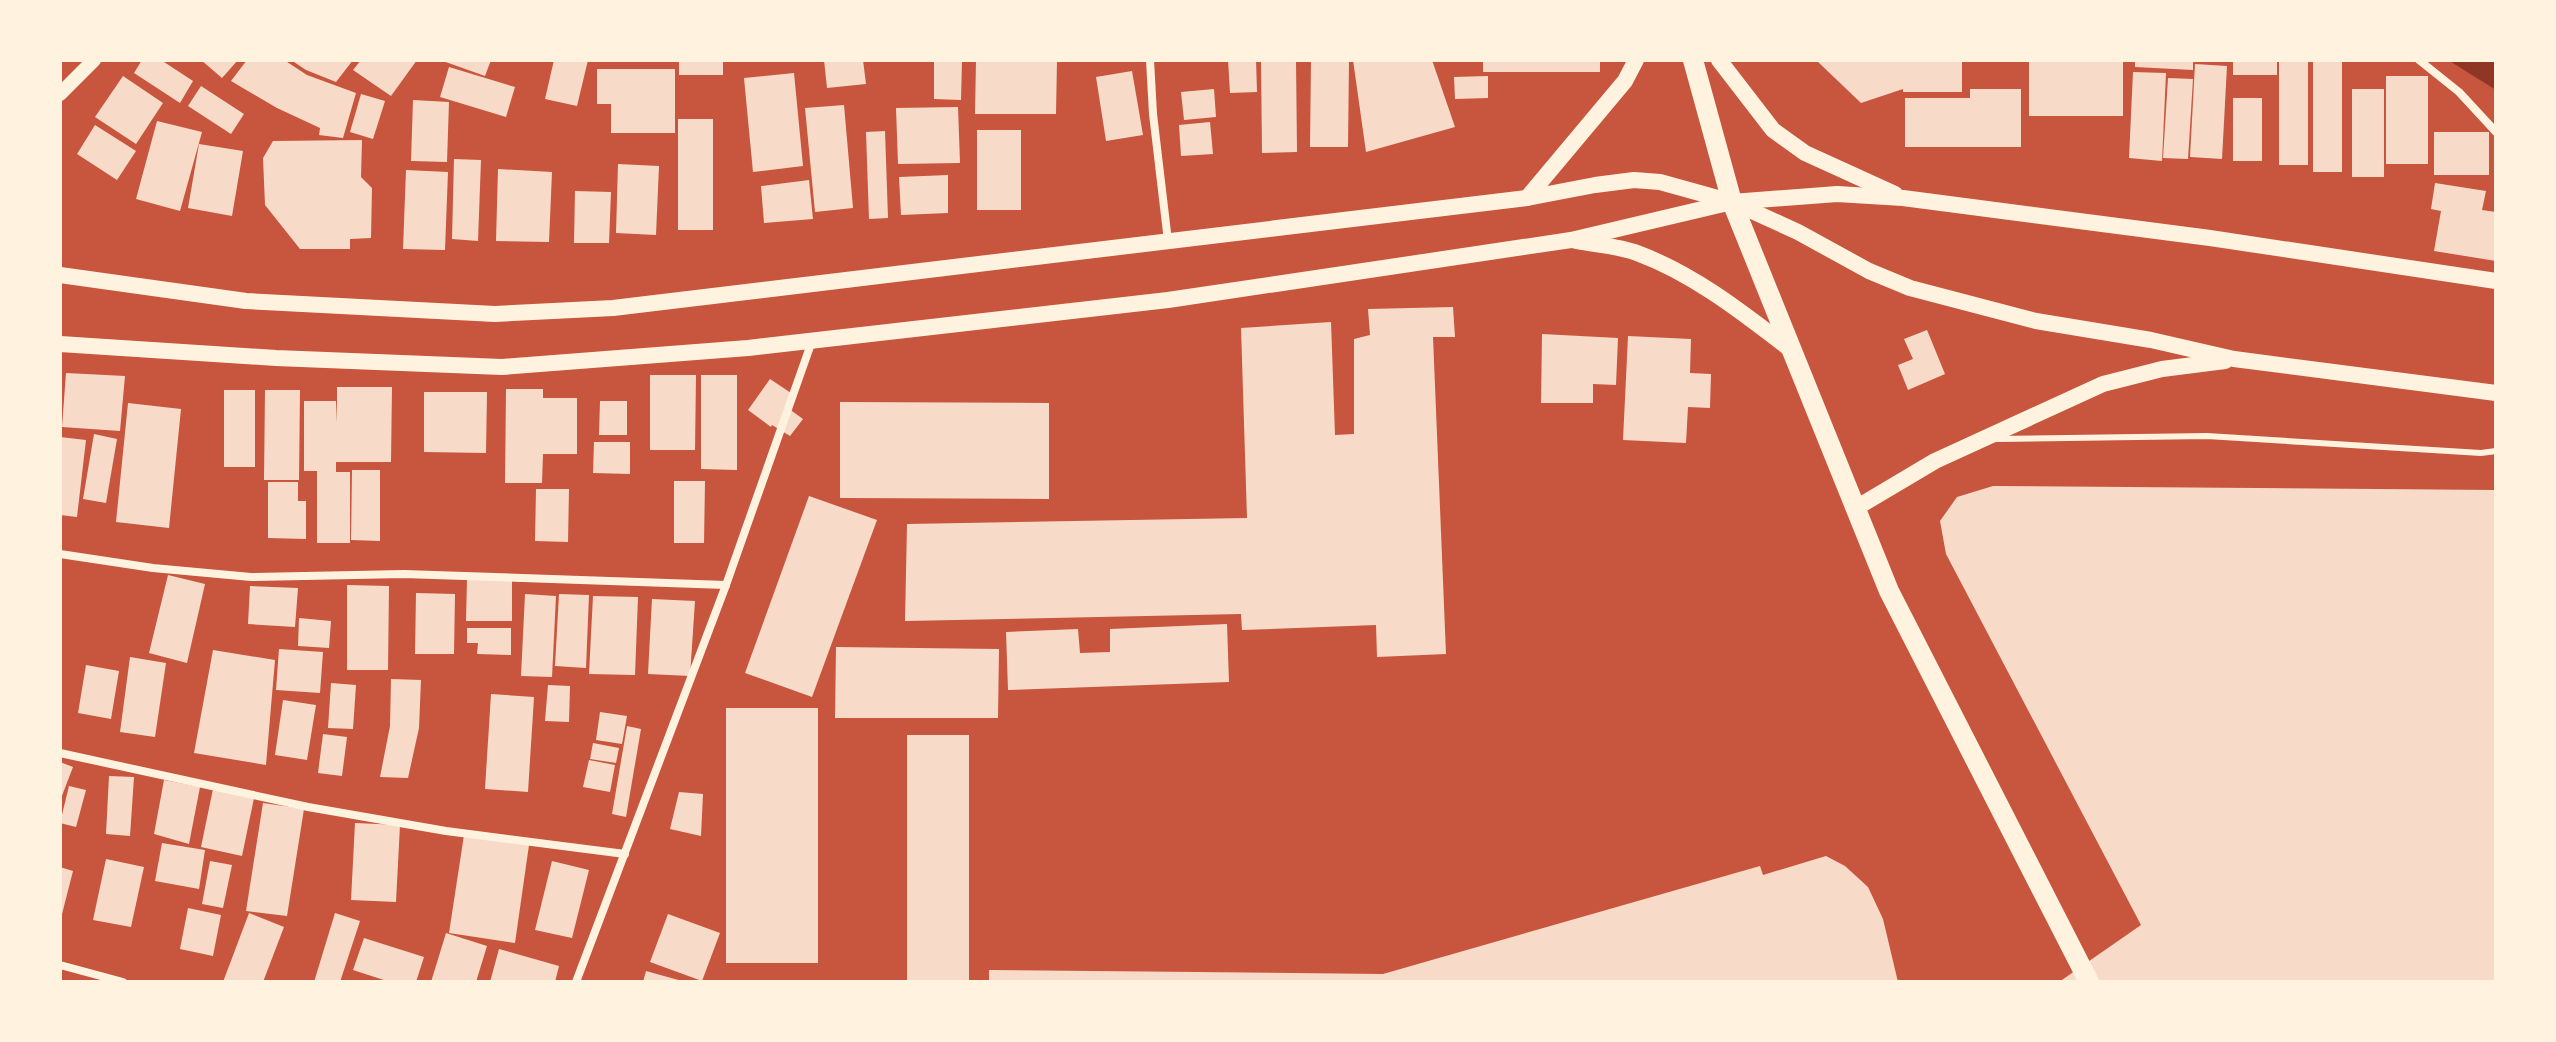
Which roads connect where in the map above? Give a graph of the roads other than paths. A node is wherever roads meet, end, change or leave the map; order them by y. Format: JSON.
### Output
{"nodes":[{"id":1,"x":94,"y":60,"type":"edge"},
{"id":2,"x":1150,"y":60,"type":"edge"},
{"id":3,"x":1636,"y":60,"type":"edge"},
{"id":4,"x":1693,"y":60,"type":"edge"},
{"id":5,"x":1719,"y":60,"type":"edge"},
{"id":6,"x":2419,"y":60,"type":"edge"},
{"id":7,"x":60,"y":94,"type":"edge"},
{"id":8,"x":2496,"y":132,"type":"edge"},
{"id":9,"x":1527,"y":198,"type":"junction"},
{"id":10,"x":1903,"y":198,"type":"junction"},
{"id":11,"x":1732,"y":202,"type":"junction"},
{"id":12,"x":1571,"y":240,"type":"junction"},
{"id":13,"x":1168,"y":242,"type":"junction"},
{"id":14,"x":60,"y":275,"type":"edge"},
{"id":15,"x":2496,"y":281,"type":"edge"},
{"id":16,"x":812,"y":340,"type":"junction"},
{"id":17,"x":60,"y":344,"type":"edge"},
{"id":18,"x":1790,"y":349,"type":"junction"},
{"id":19,"x":2234,"y":359,"type":"junction"},
{"id":20,"x":2496,"y":393,"type":"edge"},
{"id":21,"x":1985,"y":439,"type":"junction"},
{"id":22,"x":2496,"y":451,"type":"edge"},
{"id":23,"x":1856,"y":508,"type":"junction"},
{"id":24,"x":60,"y":554,"type":"edge"},
{"id":25,"x":726,"y":585,"type":"junction"},
{"id":26,"x":60,"y":753,"type":"edge"},
{"id":27,"x":625,"y":854,"type":"junction"},
{"id":28,"x":60,"y":965,"type":"edge"},
{"id":29,"x":123,"y":982,"type":"edge"},
{"id":30,"x":576,"y":982,"type":"edge"},
{"id":31,"x":2089,"y":982,"type":"edge"}],
"edges":[{"from":1,"to":7,"type":"street"},
{"from":2,"to":13,"type":"street"},
{"from":3,"to":9,"type":"main road"},
{"from":4,"to":11,"type":"main road"},
{"from":5,"to":10,"type":"main road"},
{"from":6,"to":8,"type":"street"},
{"from":9,"to":11,"type":"main road"},
{"from":9,"to":13,"type":"main road"},
{"from":10,"to":11,"type":"main road"},
{"from":10,"to":15,"type":"main road"},
{"from":11,"to":12,"type":"main road"},
{"from":11,"to":18,"type":"main road"},
{"from":11,"to":19,"type":"main road"},
{"from":12,"to":16,"type":"main road"},
{"from":12,"to":18,"type":"main road"},
{"from":13,"to":14,"type":"main road"},
{"from":16,"to":17,"type":"main road"},
{"from":16,"to":25,"type":"street"},
{"from":18,"to":23,"type":"main road"},
{"from":19,"to":20,"type":"main road"},
{"from":19,"to":21,"type":"main road"},
{"from":21,"to":22,"type":"lane"},
{"from":21,"to":23,"type":"main road"},
{"from":23,"to":31,"type":"main road"},
{"from":24,"to":25,"type":"street"},
{"from":25,"to":27,"type":"street"},
{"from":26,"to":27,"type":"street"},
{"from":27,"to":30,"type":"street"},
{"from":28,"to":29,"type":"street"}]}
